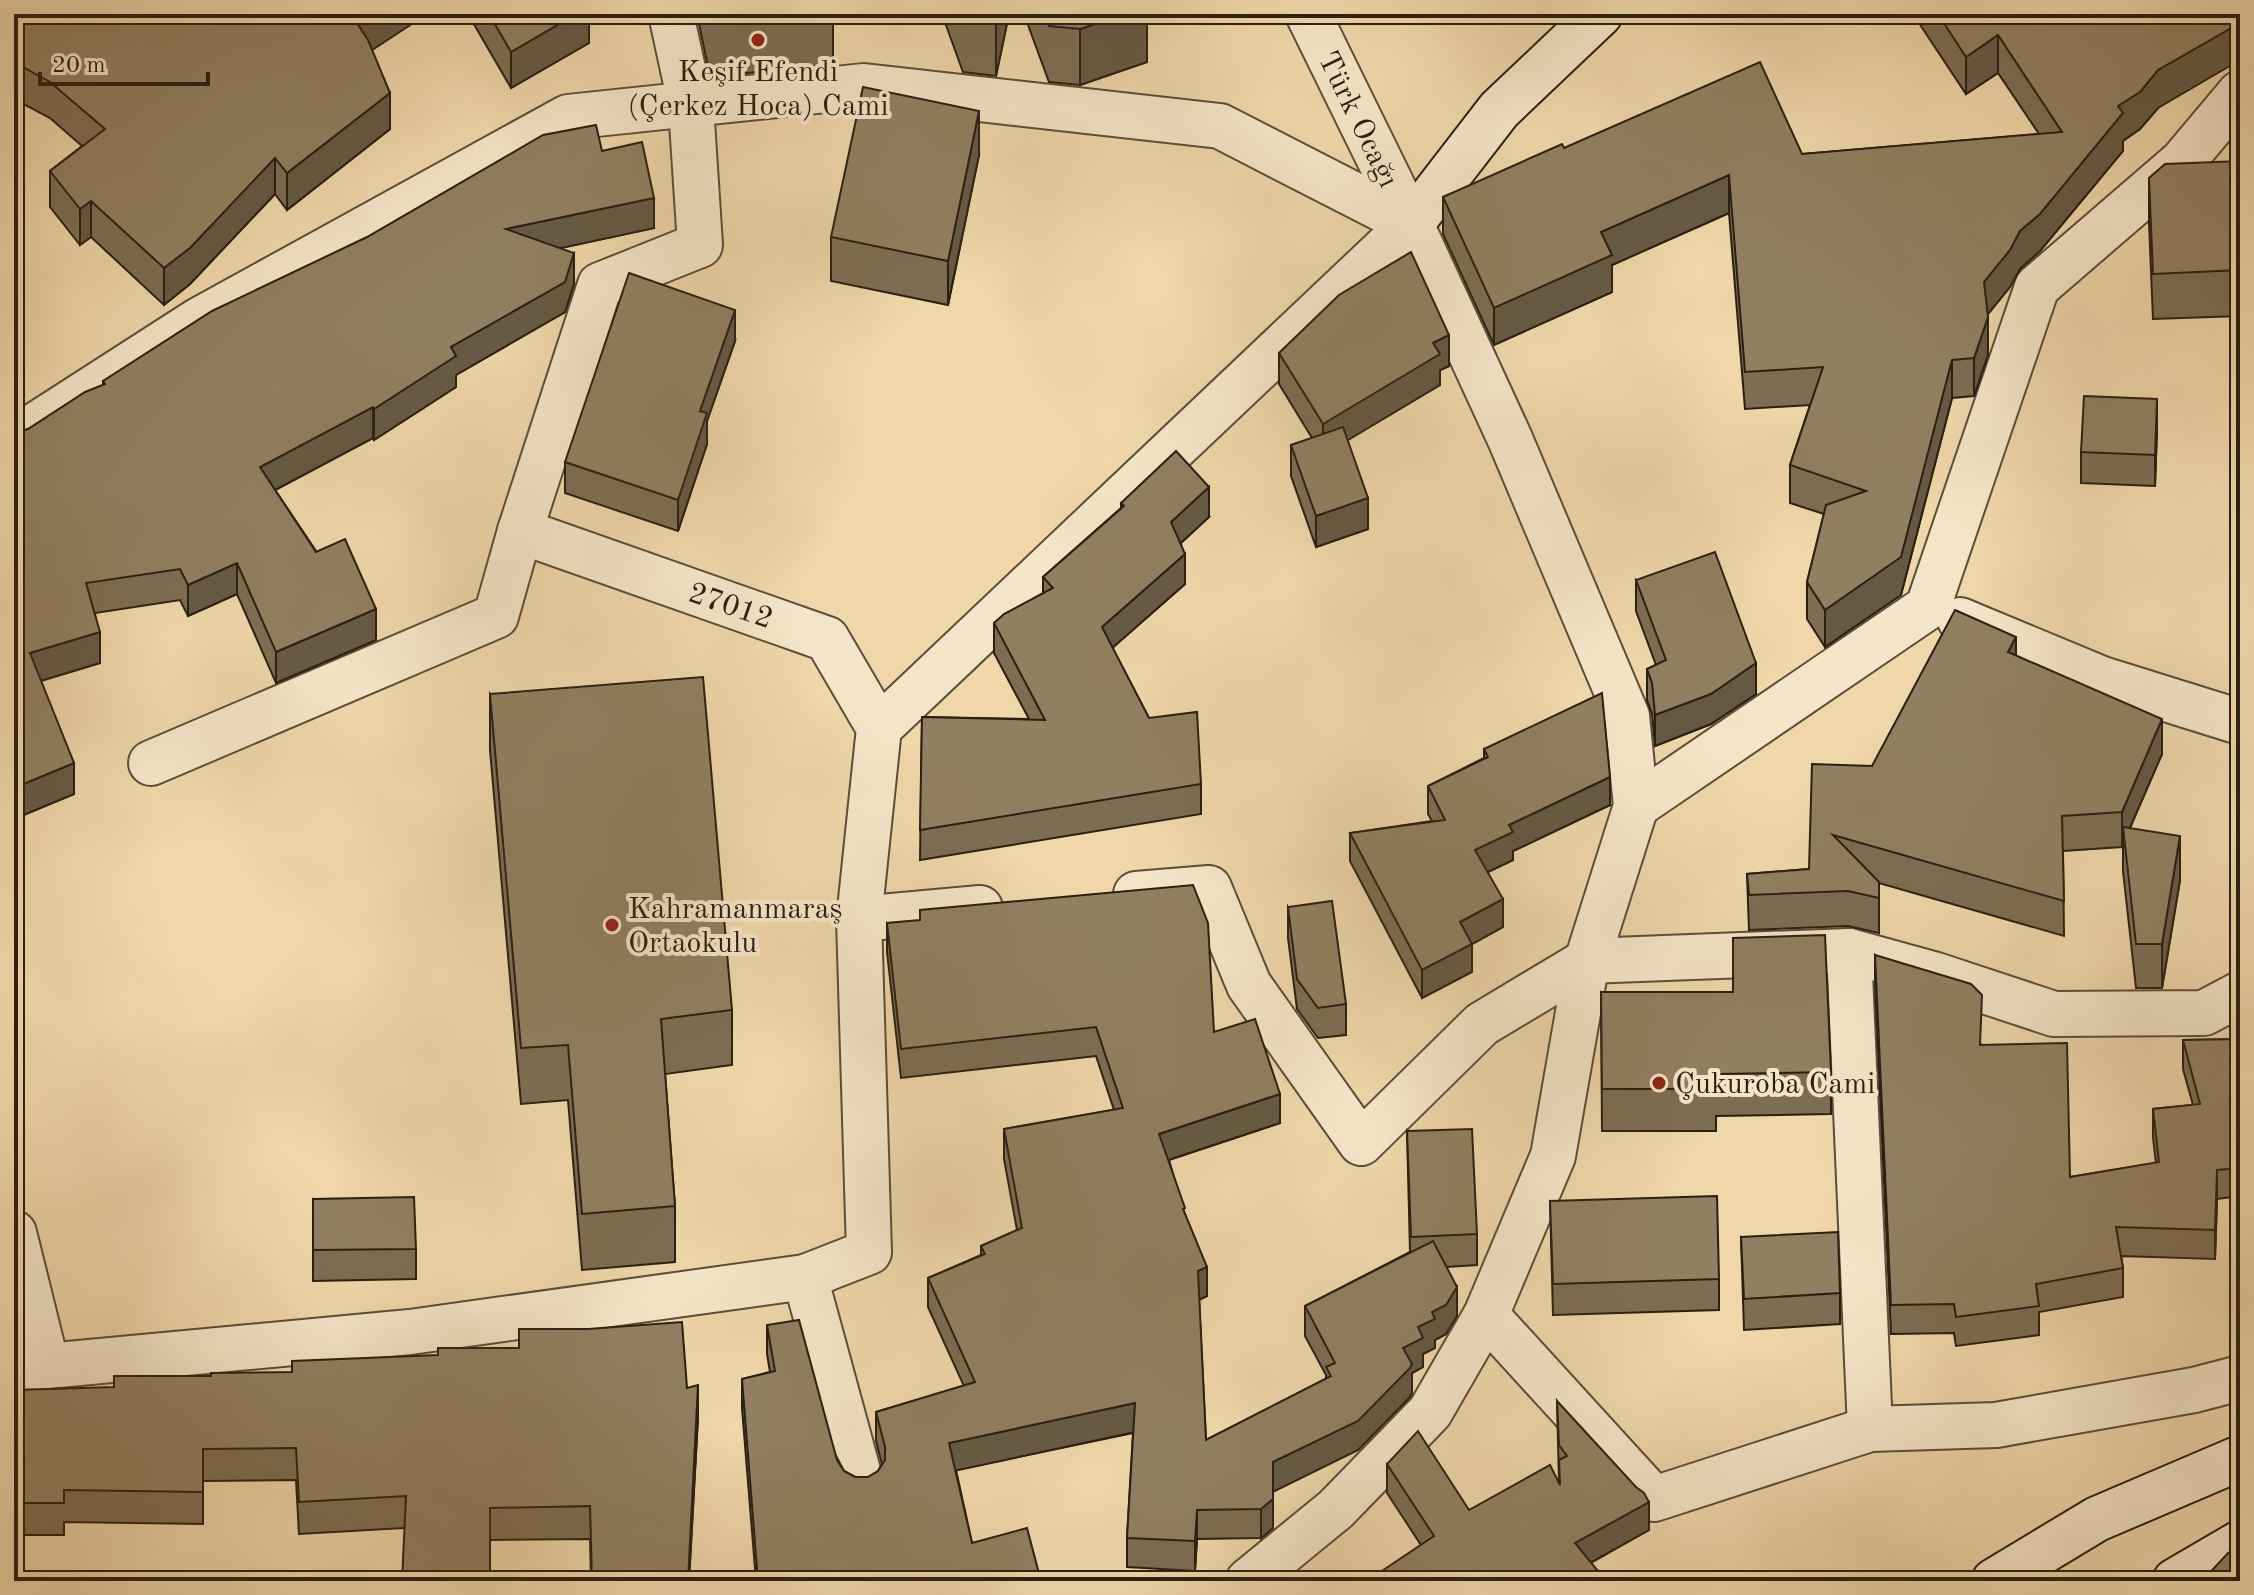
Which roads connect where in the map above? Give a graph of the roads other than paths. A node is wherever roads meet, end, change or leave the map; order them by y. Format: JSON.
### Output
{"nodes":[{"id":1,"x":671,"y":14,"type":"edge"},
{"id":2,"x":1308,"y":14,"type":"edge"},
{"id":3,"x":1600,"y":14,"type":"edge"},
{"id":4,"x":2240,"y":93,"type":"edge"},
{"id":5,"x":691,"y":106,"type":"junction"},
{"id":6,"x":1411,"y":224,"type":"junction"},
{"id":7,"x":14,"y":439,"type":"edge"},
{"id":8,"x":520,"y":531,"type":"junction"},
{"id":9,"x":1928,"y":607,"type":"junction"},
{"id":10,"x":2240,"y":722,"type":"edge"},
{"id":11,"x":879,"y":728,"type":"junction"},
{"id":12,"x":151,"y":763,"type":"dead end"},
{"id":13,"x":1636,"y":806,"type":"junction"},
{"id":14,"x":1097,"y":898,"type":"edge"},
{"id":15,"x":1018,"y":905,"type":"edge"},
{"id":16,"x":859,"y":919,"type":"junction"},
{"id":17,"x":1849,"y":951,"type":"junction"},
{"id":18,"x":1587,"y":961,"type":"junction"},
{"id":19,"x":2240,"y":994,"type":"edge"},
{"id":20,"x":14,"y":1233,"type":"edge"},
{"id":21,"x":805,"y":1277,"type":"junction"},
{"id":22,"x":1486,"y":1315,"type":"junction"},
{"id":23,"x":30,"y":1369,"type":"edge"},
{"id":24,"x":2240,"y":1378,"type":"edge"},
{"id":25,"x":1870,"y":1429,"type":"junction"},
{"id":26,"x":2240,"y":1458,"type":"edge"},
{"id":27,"x":861,"y":1482,"type":"edge"},
{"id":28,"x":2240,"y":1543,"type":"edge"},
{"id":29,"x":1248,"y":1581,"type":"edge"},
{"id":30,"x":1994,"y":1581,"type":"edge"},
{"id":31,"x":2175,"y":1581,"type":"edge"}],
"edges":[{"from":1,"to":5,"type":"street"},
{"from":2,"to":6,"type":"street","name":"Türk Ocağı"},
{"from":3,"to":6,"type":"street"},
{"from":4,"to":9,"type":"street"},
{"from":5,"to":6,"type":"street"},
{"from":5,"to":7,"type":"street"},
{"from":5,"to":8,"type":"street"},
{"from":6,"to":11,"type":"street"},
{"from":6,"to":13,"type":"street","name":"Türk Ocağı"},
{"from":8,"to":11,"type":"street","name":"27012"},
{"from":8,"to":12,"type":"street"},
{"from":9,"to":10,"type":"street"},
{"from":9,"to":13,"type":"street"},
{"from":11,"to":16,"type":"street"},
{"from":13,"to":18,"type":"street"},
{"from":14,"to":18,"type":"street"},
{"from":15,"to":16,"type":"street"},
{"from":16,"to":21,"type":"street"},
{"from":17,"to":18,"type":"street"},
{"from":17,"to":19,"type":"street"},
{"from":17,"to":25,"type":"street"},
{"from":18,"to":22,"type":"street"},
{"from":20,"to":23,"type":"street"},
{"from":21,"to":23,"type":"street"},
{"from":21,"to":27,"type":"street"},
{"from":22,"to":25,"type":"street"},
{"from":22,"to":29,"type":"street"},
{"from":24,"to":25,"type":"street"},
{"from":26,"to":30,"type":"street"},
{"from":28,"to":31,"type":"street"}]}
